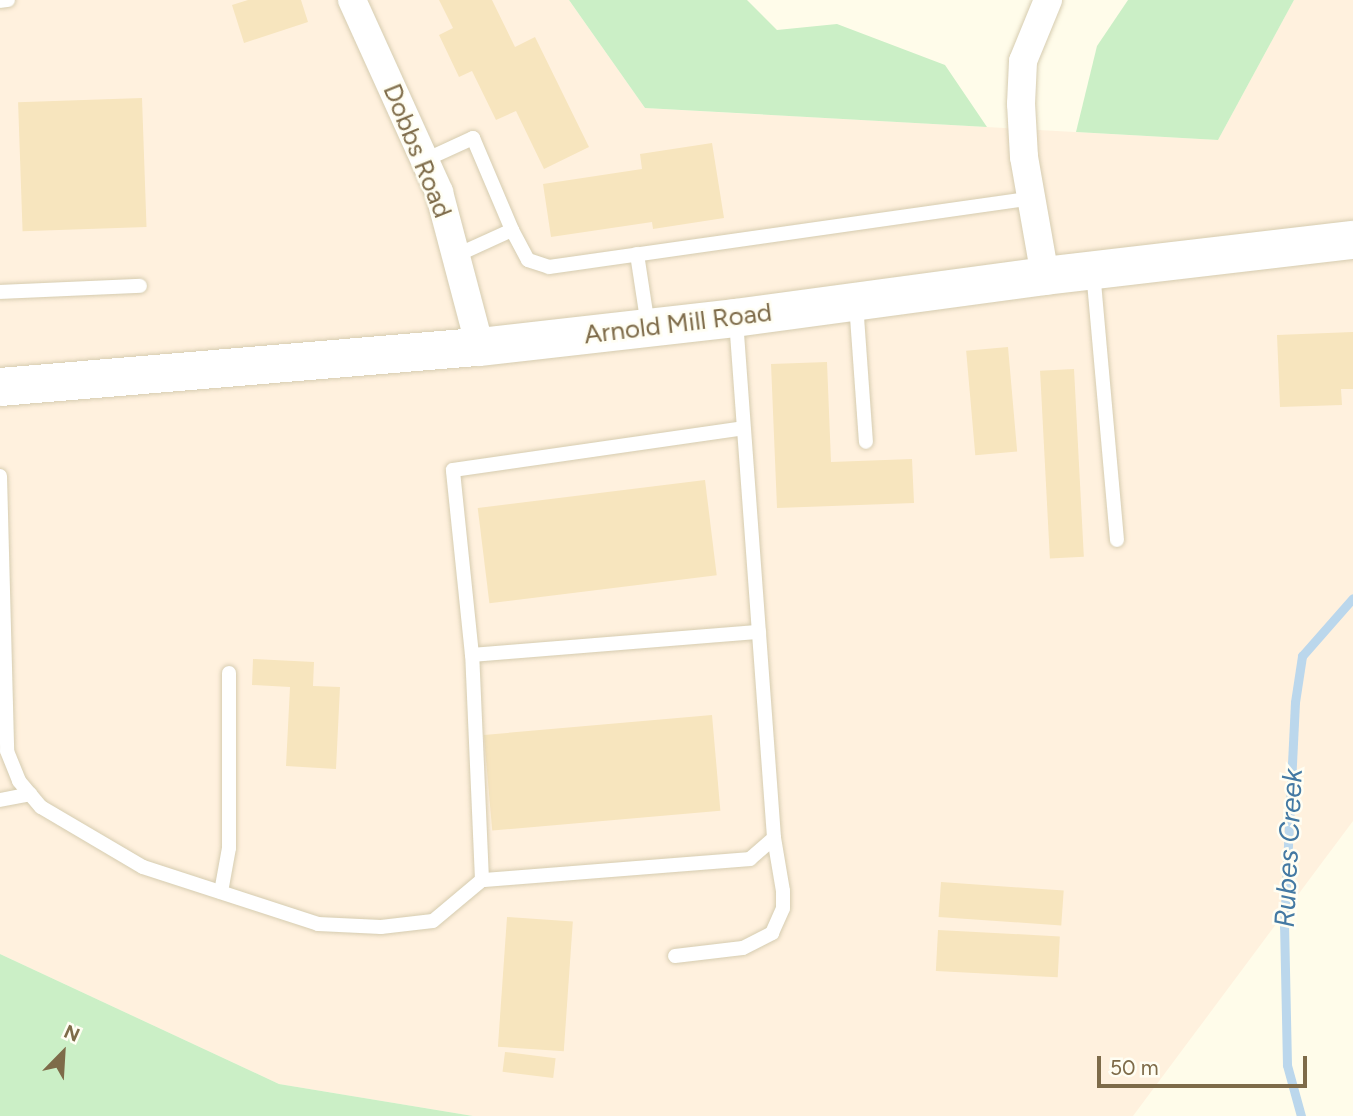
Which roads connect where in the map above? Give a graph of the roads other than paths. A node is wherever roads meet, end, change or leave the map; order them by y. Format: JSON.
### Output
{"nodes":[{"id":1,"x":8,"y":0,"type":"edge"},
{"id":2,"x":352,"y":0,"type":"edge"},
{"id":3,"x":1048,"y":0,"type":"edge"},
{"id":4,"x":0,"y":1,"type":"edge"},
{"id":5,"x":425,"y":160,"type":"junction"},
{"id":6,"x":1031,"y":198,"type":"junction"},
{"id":7,"x":512,"y":230,"type":"junction"},
{"id":8,"x":1353,"y":240,"type":"edge"},
{"id":9,"x":637,"y":254,"type":"junction"},
{"id":10,"x":457,"y":255,"type":"junction"},
{"id":11,"x":1092,"y":270,"type":"junction"},
{"id":12,"x":1045,"y":276,"type":"junction"},
{"id":13,"x":140,"y":286,"type":"dead end"},
{"id":14,"x":0,"y":292,"type":"edge"},
{"id":15,"x":856,"y":302,"type":"junction"},
{"id":16,"x":736,"y":318,"type":"junction"},
{"id":17,"x":648,"y":328,"type":"junction"},
{"id":18,"x":480,"y":347,"type":"junction"},
{"id":19,"x":0,"y":387,"type":"edge"},
{"id":20,"x":743,"y":428,"type":"junction"},
{"id":21,"x":866,"y":442,"type":"dead end"},
{"id":22,"x":0,"y":477,"type":"edge"},
{"id":23,"x":1118,"y":540,"type":"dead end"},
{"id":24,"x":759,"y":632,"type":"junction"},
{"id":25,"x":2,"y":636,"type":"edge"},
{"id":26,"x":472,"y":655,"type":"junction"},
{"id":27,"x":229,"y":673,"type":"dead end"},
{"id":28,"x":30,"y":794,"type":"junction"},
{"id":29,"x":0,"y":800,"type":"edge"},
{"id":30,"x":775,"y":838,"type":"junction"},
{"id":31,"x":482,"y":880,"type":"junction"},
{"id":32,"x":221,"y":892,"type":"junction"},
{"id":33,"x":675,"y":956,"type":"dead end"}],
"edges":[{"from":1,"to":4,"type":"lane"},
{"from":2,"to":5,"type":"street","name":"Dobbs Road"},
{"from":3,"to":6,"type":"street"},
{"from":5,"to":7,"type":"lane"},
{"from":5,"to":10,"type":"street","name":"Dobbs Road"},
{"from":6,"to":9,"type":"lane"},
{"from":6,"to":12,"type":"street"},
{"from":7,"to":9,"type":"lane"},
{"from":7,"to":10,"type":"lane"},
{"from":8,"to":11,"type":"main road","name":"Arnold Mill Road"},
{"from":9,"to":17,"type":"lane"},
{"from":10,"to":18,"type":"street","name":"Dobbs Road"},
{"from":11,"to":12,"type":"main road","name":"Arnold Mill Road"},
{"from":11,"to":23,"type":"lane"},
{"from":12,"to":15,"type":"main road","name":"Arnold Mill Road"},
{"from":13,"to":14,"type":"lane"},
{"from":15,"to":16,"type":"main road","name":"Arnold Mill Road"},
{"from":15,"to":21,"type":"lane"},
{"from":16,"to":17,"type":"main road","name":"Arnold Mill Road"},
{"from":16,"to":20,"type":"lane"},
{"from":17,"to":18,"type":"main road","name":"Arnold Mill Road"},
{"from":18,"to":19,"type":"main road","name":"Arnold Mill Road"},
{"from":20,"to":24,"type":"lane"},
{"from":20,"to":26,"type":"lane"},
{"from":22,"to":25,"type":"lane"},
{"from":24,"to":26,"type":"lane"},
{"from":24,"to":30,"type":"lane"},
{"from":25,"to":28,"type":"lane"},
{"from":26,"to":31,"type":"lane"},
{"from":27,"to":32,"type":"lane"},
{"from":28,"to":29,"type":"lane"},
{"from":28,"to":32,"type":"lane"},
{"from":30,"to":31,"type":"lane"},
{"from":30,"to":33,"type":"lane"},
{"from":31,"to":32,"type":"lane"}]}
